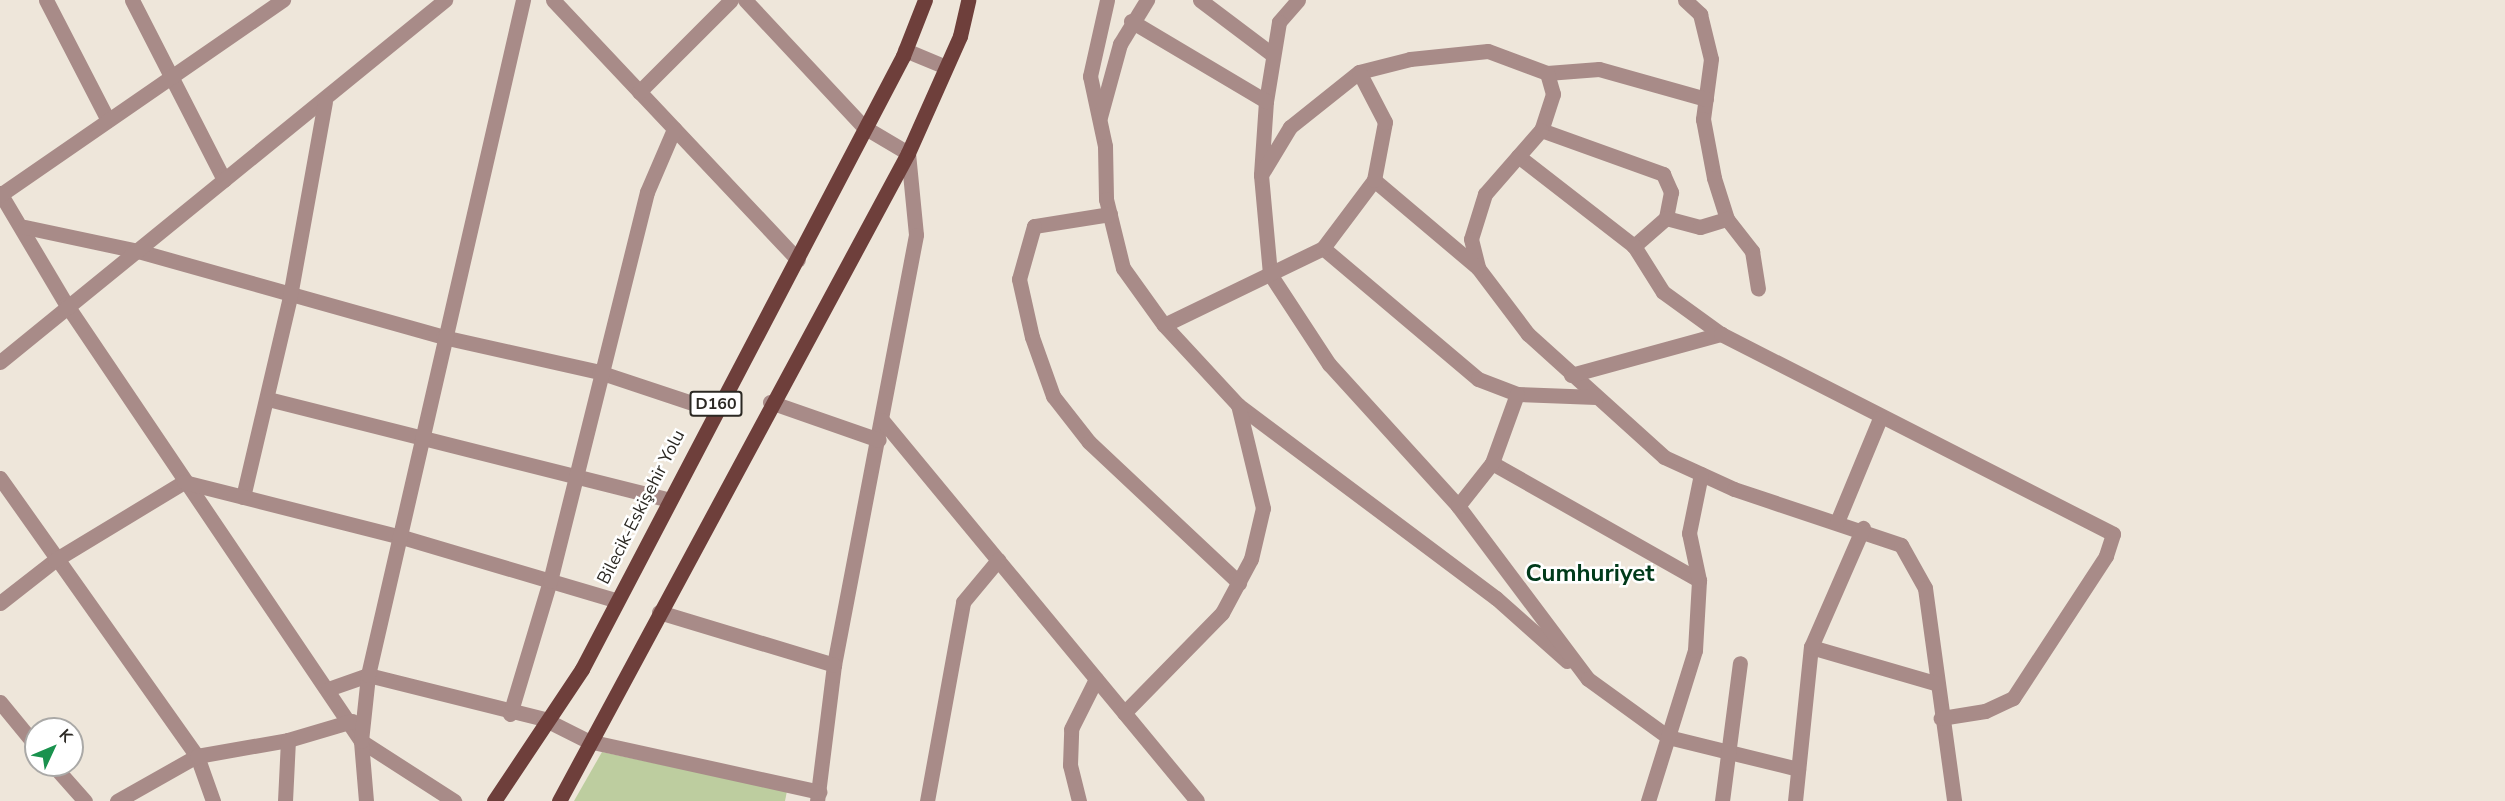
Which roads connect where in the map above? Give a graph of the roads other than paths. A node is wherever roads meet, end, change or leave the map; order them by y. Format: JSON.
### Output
{"nodes":[{"id":1,"x":46,"y":0,"type":"edge"},
{"id":2,"x":132,"y":0,"type":"edge"},
{"id":3,"x":284,"y":0,"type":"edge"},
{"id":4,"x":445,"y":0,"type":"edge"},
{"id":5,"x":523,"y":0,"type":"edge"},
{"id":6,"x":553,"y":0,"type":"edge"},
{"id":7,"x":731,"y":0,"type":"edge"},
{"id":8,"x":745,"y":0,"type":"edge"},
{"id":9,"x":925,"y":0,"type":"edge"},
{"id":10,"x":968,"y":0,"type":"edge"},
{"id":11,"x":1107,"y":0,"type":"edge"},
{"id":12,"x":1147,"y":0,"type":"edge"},
{"id":13,"x":1200,"y":0,"type":"edge"},
{"id":14,"x":1298,"y":0,"type":"edge"},
{"id":15,"x":1685,"y":0,"type":"edge"},
{"id":16,"x":1131,"y":21,"type":"junction"},
{"id":17,"x":906,"y":50,"type":"junction"},
{"id":18,"x":1273,"y":55,"type":"junction"},
{"id":19,"x":946,"y":67,"type":"junction"},
{"id":20,"x":1359,"y":72,"type":"junction"},
{"id":21,"x":1547,"y":72,"type":"junction"},
{"id":22,"x":174,"y":80,"type":"junction"},
{"id":23,"x":639,"y":92,"type":"junction"},
{"id":24,"x":1706,"y":99,"type":"junction"},
{"id":25,"x":1266,"y":101,"type":"junction"},
{"id":26,"x":325,"y":102,"type":"junction"},
{"id":27,"x":1100,"y":117,"type":"junction"},
{"id":28,"x":108,"y":120,"type":"junction"},
{"id":29,"x":864,"y":127,"type":"junction"},
{"id":30,"x":674,"y":129,"type":"junction"},
{"id":31,"x":1540,"y":130,"type":"junction"},
{"id":32,"x":908,"y":153,"type":"junction"},
{"id":33,"x":1518,"y":156,"type":"junction"},
{"id":34,"x":1261,"y":175,"type":"junction"},
{"id":35,"x":225,"y":180,"type":"junction"},
{"id":36,"x":1374,"y":180,"type":"junction"},
{"id":37,"x":0,"y":194,"type":"edge"},
{"id":38,"x":1110,"y":214,"type":"junction"},
{"id":39,"x":1666,"y":218,"type":"junction"},
{"id":40,"x":1727,"y":219,"type":"junction"},
{"id":41,"x":25,"y":227,"type":"junction"},
{"id":42,"x":1634,"y":246,"type":"junction"},
{"id":43,"x":1323,"y":248,"type":"junction"},
{"id":44,"x":138,"y":251,"type":"junction"},
{"id":45,"x":798,"y":260,"type":"junction"},
{"id":46,"x":1478,"y":268,"type":"junction"},
{"id":47,"x":1270,"y":274,"type":"junction"},
{"id":48,"x":1758,"y":289,"type":"dead end"},
{"id":49,"x":290,"y":296,"type":"junction"},
{"id":50,"x":66,"y":304,"type":"junction"},
{"id":51,"x":1164,"y":325,"type":"junction"},
{"id":52,"x":1722,"y":334,"type":"junction"},
{"id":53,"x":443,"y":337,"type":"junction"},
{"id":54,"x":0,"y":362,"type":"edge"},
{"id":55,"x":599,"y":372,"type":"junction"},
{"id":56,"x":1571,"y":375,"type":"junction"},
{"id":57,"x":1517,"y":394,"type":"junction"},
{"id":58,"x":1596,"y":398,"type":"junction"},
{"id":59,"x":268,"y":399,"type":"junction"},
{"id":60,"x":770,"y":402,"type":"junction"},
{"id":61,"x":1238,"y":405,"type":"junction"},
{"id":62,"x":713,"y":410,"type":"junction"},
{"id":63,"x":1880,"y":418,"type":"junction"},
{"id":64,"x":882,"y":420,"type":"junction"},
{"id":65,"x":423,"y":438,"type":"junction"},
{"id":66,"x":879,"y":440,"type":"junction"},
{"id":67,"x":1492,"y":463,"type":"junction"},
{"id":68,"x":1701,"y":474,"type":"junction"},
{"id":69,"x":575,"y":476,"type":"junction"},
{"id":70,"x":0,"y":478,"type":"edge"},
{"id":71,"x":184,"y":482,"type":"junction"},
{"id":72,"x":243,"y":497,"type":"junction"},
{"id":73,"x":667,"y":499,"type":"junction"},
{"id":74,"x":1458,"y":506,"type":"junction"},
{"id":75,"x":1837,"y":522,"type":"junction"},
{"id":76,"x":1863,"y":528,"type":"junction"},
{"id":77,"x":402,"y":537,"type":"junction"},
{"id":78,"x":55,"y":560,"type":"junction"},
{"id":79,"x":998,"y":560,"type":"junction"},
{"id":80,"x":1699,"y":580,"type":"junction"},
{"id":81,"x":550,"y":581,"type":"junction"},
{"id":82,"x":1239,"y":583,"type":"junction"},
{"id":83,"x":615,"y":600,"type":"junction"},
{"id":84,"x":0,"y":603,"type":"edge"},
{"id":85,"x":659,"y":612,"type":"junction"},
{"id":86,"x":1810,"y":648,"type":"junction"},
{"id":87,"x":1740,"y":663,"type":"dead end"},
{"id":88,"x":834,"y":665,"type":"junction"},
{"id":89,"x":368,"y":675,"type":"junction"},
{"id":90,"x":1096,"y":679,"type":"junction"},
{"id":91,"x":1588,"y":679,"type":"junction"},
{"id":92,"x":1935,"y":683,"type":"junction"},
{"id":93,"x":328,"y":689,"type":"junction"},
{"id":94,"x":0,"y":702,"type":"edge"},
{"id":95,"x":1124,"y":712,"type":"junction"},
{"id":96,"x":510,"y":714,"type":"junction"},
{"id":97,"x":1941,"y":718,"type":"junction"},
{"id":98,"x":544,"y":719,"type":"junction"},
{"id":99,"x":352,"y":722,"type":"junction"},
{"id":100,"x":24,"y":731,"type":"edge"},
{"id":101,"x":1668,"y":737,"type":"junction"},
{"id":102,"x":288,"y":740,"type":"junction"},
{"id":103,"x":361,"y":741,"type":"junction"},
{"id":104,"x":588,"y":741,"type":"junction"},
{"id":105,"x":1728,"y":754,"type":"junction"},
{"id":106,"x":197,"y":756,"type":"junction"},
{"id":107,"x":1798,"y":769,"type":"junction"},
{"id":108,"x":64,"y":777,"type":"edge"},
{"id":109,"x":818,"y":796,"type":"edge"},
{"id":110,"x":85,"y":801,"type":"edge"},
{"id":111,"x":117,"y":801,"type":"edge"},
{"id":112,"x":213,"y":801,"type":"edge"},
{"id":113,"x":285,"y":801,"type":"edge"},
{"id":114,"x":366,"y":801,"type":"edge"},
{"id":115,"x":454,"y":801,"type":"edge"},
{"id":116,"x":494,"y":801,"type":"edge"},
{"id":117,"x":559,"y":801,"type":"edge"},
{"id":118,"x":927,"y":801,"type":"edge"},
{"id":119,"x":1079,"y":801,"type":"edge"},
{"id":120,"x":1197,"y":801,"type":"edge"},
{"id":121,"x":1648,"y":801,"type":"edge"},
{"id":122,"x":1722,"y":801,"type":"edge"},
{"id":123,"x":1795,"y":801,"type":"edge"},
{"id":124,"x":1954,"y":801,"type":"edge"}],
"edges":[{"from":1,"to":28,"type":"street"},
{"from":2,"to":22,"type":"street"},
{"from":3,"to":22,"type":"street"},
{"from":4,"to":26,"type":"street"},
{"from":5,"to":53,"type":"street"},
{"from":6,"to":23,"type":"street"},
{"from":7,"to":23,"type":"street"},
{"from":8,"to":29,"type":"street"},
{"from":9,"to":17,"type":"main road","name":"Bilecik-Eskişehir Yolu","number":"D160"},
{"from":10,"to":19,"type":"main road","number":"D160"},
{"from":11,"to":27,"type":"street"},
{"from":12,"to":16,"type":"street"},
{"from":13,"to":18,"type":"street"},
{"from":14,"to":18,"type":"street"},
{"from":15,"to":24,"type":"street"},
{"from":16,"to":25,"type":"street"},
{"from":16,"to":27,"type":"street"},
{"from":17,"to":19,"type":"street"},
{"from":17,"to":29,"type":"main road","name":"Bilecik-Eskişehir Yolu","number":"D160"},
{"from":18,"to":25,"type":"street"},
{"from":19,"to":32,"type":"main road","number":"D160"},
{"from":20,"to":21,"type":"street"},
{"from":20,"to":34,"type":"street"},
{"from":20,"to":36,"type":"street"},
{"from":21,"to":24,"type":"street"},
{"from":21,"to":31,"type":"street"},
{"from":22,"to":28,"type":"street"},
{"from":22,"to":35,"type":"street"},
{"from":23,"to":30,"type":"street"},
{"from":24,"to":40,"type":"street"},
{"from":25,"to":34,"type":"street"},
{"from":26,"to":35,"type":"street"},
{"from":26,"to":49,"type":"street"},
{"from":27,"to":38,"type":"street"},
{"from":28,"to":37,"type":"street"},
{"from":29,"to":32,"type":"street"},
{"from":29,"to":45,"type":"main road","name":"Bilecik-Eskişehir Yolu","number":"D160"},
{"from":30,"to":45,"type":"street"},
{"from":30,"to":55,"type":"street"},
{"from":31,"to":33,"type":"street"},
{"from":31,"to":39,"type":"street"},
{"from":32,"to":60,"type":"main road","number":"D160"},
{"from":32,"to":64,"type":"street"},
{"from":33,"to":42,"type":"street"},
{"from":33,"to":46,"type":"street"},
{"from":34,"to":47,"type":"street"},
{"from":35,"to":44,"type":"street"},
{"from":36,"to":43,"type":"street"},
{"from":36,"to":46,"type":"street"},
{"from":37,"to":41,"type":"street"},
{"from":38,"to":51,"type":"street"},
{"from":38,"to":82,"type":"street"},
{"from":39,"to":40,"type":"street"},
{"from":39,"to":42,"type":"street"},
{"from":40,"to":48,"type":"street"},
{"from":41,"to":44,"type":"street"},
{"from":41,"to":50,"type":"street"},
{"from":42,"to":52,"type":"street"},
{"from":43,"to":47,"type":"street"},
{"from":43,"to":57,"type":"street"},
{"from":44,"to":49,"type":"street"},
{"from":44,"to":50,"type":"street"},
{"from":45,"to":62,"type":"main road","name":"Bilecik-Eskişehir Yolu","number":"D160"},
{"from":46,"to":56,"type":"street"},
{"from":47,"to":51,"type":"street"},
{"from":47,"to":74,"type":"street"},
{"from":49,"to":53,"type":"street"},
{"from":49,"to":59,"type":"street"},
{"from":50,"to":54,"type":"street"},
{"from":50,"to":71,"type":"street"},
{"from":51,"to":61,"type":"street"},
{"from":52,"to":56,"type":"street"},
{"from":52,"to":63,"type":"street"},
{"from":53,"to":55,"type":"street"},
{"from":53,"to":65,"type":"street"},
{"from":55,"to":62,"type":"street"},
{"from":55,"to":69,"type":"street"},
{"from":56,"to":58,"type":"street"},
{"from":57,"to":58,"type":"street"},
{"from":57,"to":67,"type":"street"},
{"from":58,"to":68,"type":"street"},
{"from":59,"to":65,"type":"street"},
{"from":59,"to":72,"type":"street"},
{"from":60,"to":66,"type":"street"},
{"from":60,"to":85,"type":"main road","number":"D160"},
{"from":61,"to":82,"type":"street"},
{"from":61,"to":91,"type":"street"},
{"from":62,"to":73,"type":"main road","name":"Bilecik-Eskişehir Yolu","number":"D160"},
{"from":63,"to":75,"type":"street"},
{"from":63,"to":97,"type":"street"},
{"from":64,"to":66,"type":"street"},
{"from":64,"to":79,"type":"street"},
{"from":65,"to":69,"type":"street"},
{"from":65,"to":77,"type":"street"},
{"from":66,"to":88,"type":"street"},
{"from":67,"to":74,"type":"street"},
{"from":67,"to":80,"type":"street"},
{"from":68,"to":75,"type":"street"},
{"from":68,"to":80,"type":"street"},
{"from":69,"to":73,"type":"street"},
{"from":69,"to":81,"type":"street"},
{"from":70,"to":78,"type":"street"},
{"from":71,"to":72,"type":"street"},
{"from":71,"to":78,"type":"street"},
{"from":71,"to":93,"type":"street"},
{"from":72,"to":77,"type":"street"},
{"from":73,"to":83,"type":"main road","name":"Bilecik-Eskişehir Yolu","number":"D160"},
{"from":74,"to":91,"type":"street"},
{"from":75,"to":76,"type":"street"},
{"from":76,"to":86,"type":"street"},
{"from":76,"to":92,"type":"street"},
{"from":77,"to":81,"type":"street"},
{"from":77,"to":89,"type":"street"},
{"from":78,"to":84,"type":"street"},
{"from":78,"to":106,"type":"street"},
{"from":79,"to":90,"type":"street"},
{"from":79,"to":118,"type":"street"},
{"from":80,"to":101,"type":"street"},
{"from":81,"to":83,"type":"street"},
{"from":81,"to":96,"type":"street"},
{"from":82,"to":95,"type":"street"},
{"from":83,"to":98,"type":"main road","name":"Bilecik-Eskişehir Yolu","number":"D160"},
{"from":85,"to":88,"type":"street"},
{"from":85,"to":104,"type":"main road","number":"D160"},
{"from":86,"to":92,"type":"street"},
{"from":86,"to":107,"type":"street"},
{"from":87,"to":105,"type":"street"},
{"from":88,"to":109,"type":"street"},
{"from":89,"to":93,"type":"street"},
{"from":89,"to":96,"type":"street"},
{"from":89,"to":103,"type":"street"},
{"from":90,"to":95,"type":"street"},
{"from":90,"to":119,"type":"street"},
{"from":91,"to":101,"type":"street"},
{"from":92,"to":97,"type":"street"},
{"from":93,"to":99,"type":"street"},
{"from":94,"to":100,"type":"street"},
{"from":95,"to":120,"type":"street"},
{"from":96,"to":98,"type":"street"},
{"from":97,"to":124,"type":"street"},
{"from":98,"to":104,"type":"street"},
{"from":98,"to":116,"type":"main road","name":"Bilecik-Eskişehir Yolu","number":"D160"},
{"from":99,"to":102,"type":"street"},
{"from":99,"to":103,"type":"street"},
{"from":101,"to":105,"type":"street"},
{"from":101,"to":121,"type":"street"},
{"from":102,"to":106,"type":"street"},
{"from":102,"to":113,"type":"street"},
{"from":103,"to":114,"type":"street"},
{"from":103,"to":115,"type":"street"},
{"from":104,"to":109,"type":"street"},
{"from":104,"to":117,"type":"main road","number":"D160"},
{"from":105,"to":107,"type":"street"},
{"from":105,"to":122,"type":"street"},
{"from":106,"to":111,"type":"street"},
{"from":106,"to":112,"type":"street"},
{"from":107,"to":123,"type":"street"},
{"from":108,"to":110,"type":"street"}]}
